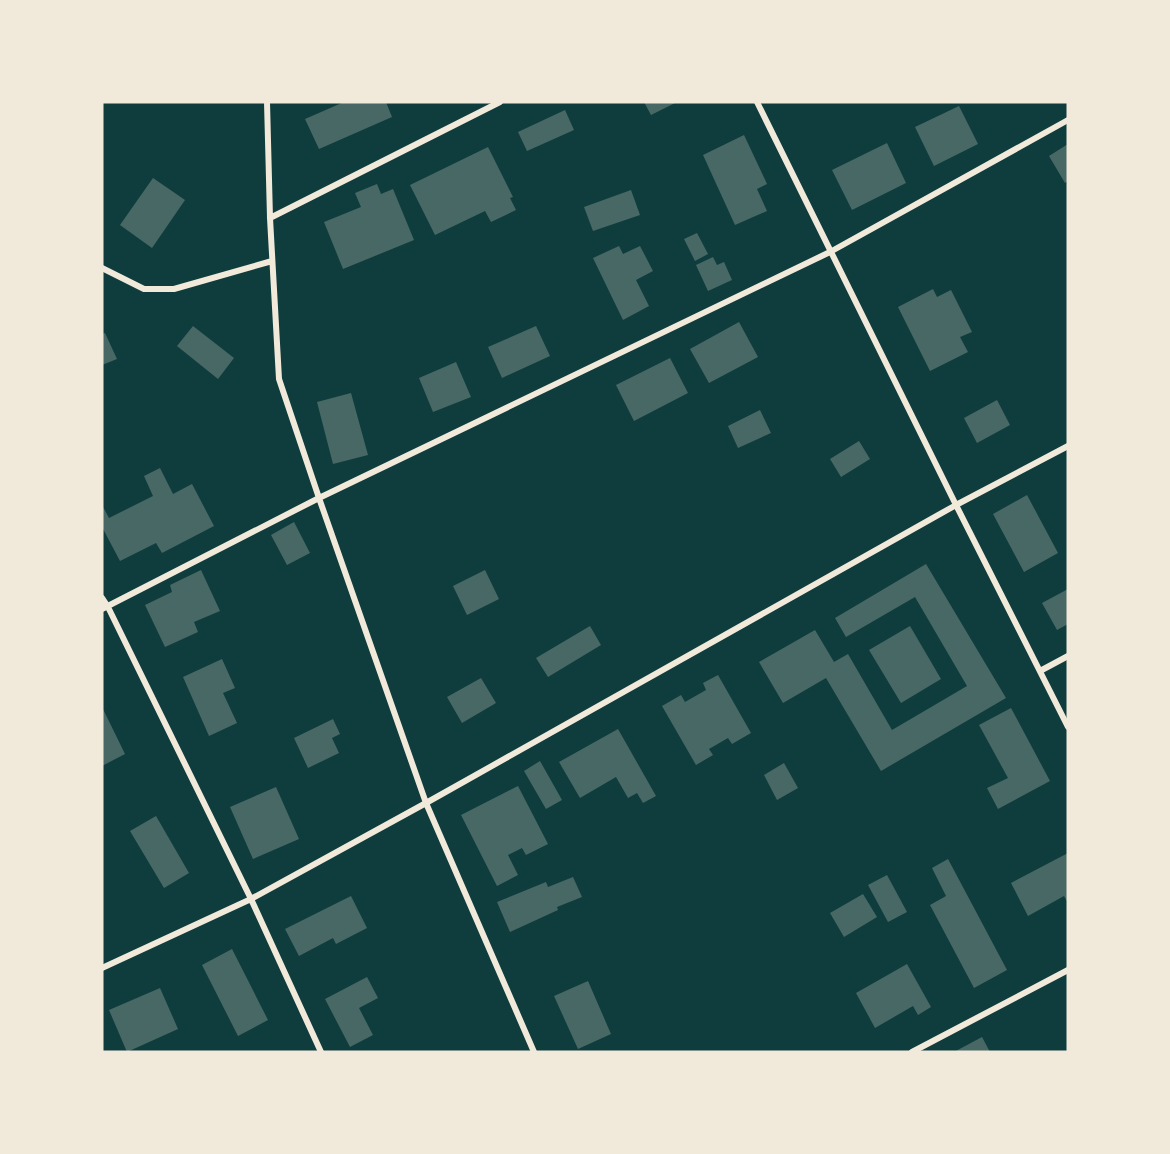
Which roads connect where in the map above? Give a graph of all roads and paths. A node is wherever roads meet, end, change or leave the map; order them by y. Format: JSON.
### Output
{"nodes":[{"id":1,"x":267,"y":102,"type":"edge"},
{"id":2,"x":500,"y":102,"type":"edge"},
{"id":3,"x":757,"y":102,"type":"edge"},
{"id":4,"x":1068,"y":120,"type":"edge"},
{"id":5,"x":270,"y":218,"type":"junction"},
{"id":6,"x":830,"y":252,"type":"junction"},
{"id":7,"x":272,"y":261,"type":"junction"},
{"id":8,"x":102,"y":268,"type":"edge"},
{"id":9,"x":1068,"y":446,"type":"edge"},
{"id":10,"x":319,"y":498,"type":"junction"},
{"id":11,"x":956,"y":505,"type":"junction"},
{"id":12,"x":102,"y":598,"type":"edge"},
{"id":13,"x":105,"y":608,"type":"edge"},
{"id":14,"x":1068,"y":656,"type":"edge"},
{"id":15,"x":1040,"y":671,"type":"junction"},
{"id":16,"x":1068,"y":727,"type":"edge"},
{"id":17,"x":426,"y":803,"type":"junction"},
{"id":18,"x":252,"y":899,"type":"junction"},
{"id":19,"x":102,"y":968,"type":"edge"},
{"id":20,"x":1068,"y":970,"type":"edge"},
{"id":21,"x":321,"y":1052,"type":"edge"},
{"id":22,"x":534,"y":1052,"type":"edge"},
{"id":23,"x":912,"y":1052,"type":"edge"}],
"edges":[{"from":1,"to":5,"type":"street"},
{"from":2,"to":5,"type":"street"},
{"from":3,"to":6,"type":"street"},
{"from":4,"to":6,"type":"street"},
{"from":5,"to":7,"type":"street"},
{"from":6,"to":10,"type":"street"},
{"from":6,"to":11,"type":"street"},
{"from":7,"to":8,"type":"street"},
{"from":7,"to":10,"type":"street"},
{"from":9,"to":11,"type":"street"},
{"from":10,"to":13,"type":"street"},
{"from":10,"to":17,"type":"street"},
{"from":11,"to":15,"type":"street"},
{"from":11,"to":17,"type":"street"},
{"from":12,"to":13,"type":"street"},
{"from":13,"to":18,"type":"street"},
{"from":14,"to":15,"type":"street"},
{"from":15,"to":16,"type":"street"},
{"from":17,"to":18,"type":"street"},
{"from":17,"to":22,"type":"street"},
{"from":18,"to":19,"type":"street"},
{"from":18,"to":21,"type":"street"},
{"from":20,"to":23,"type":"street"}]}
